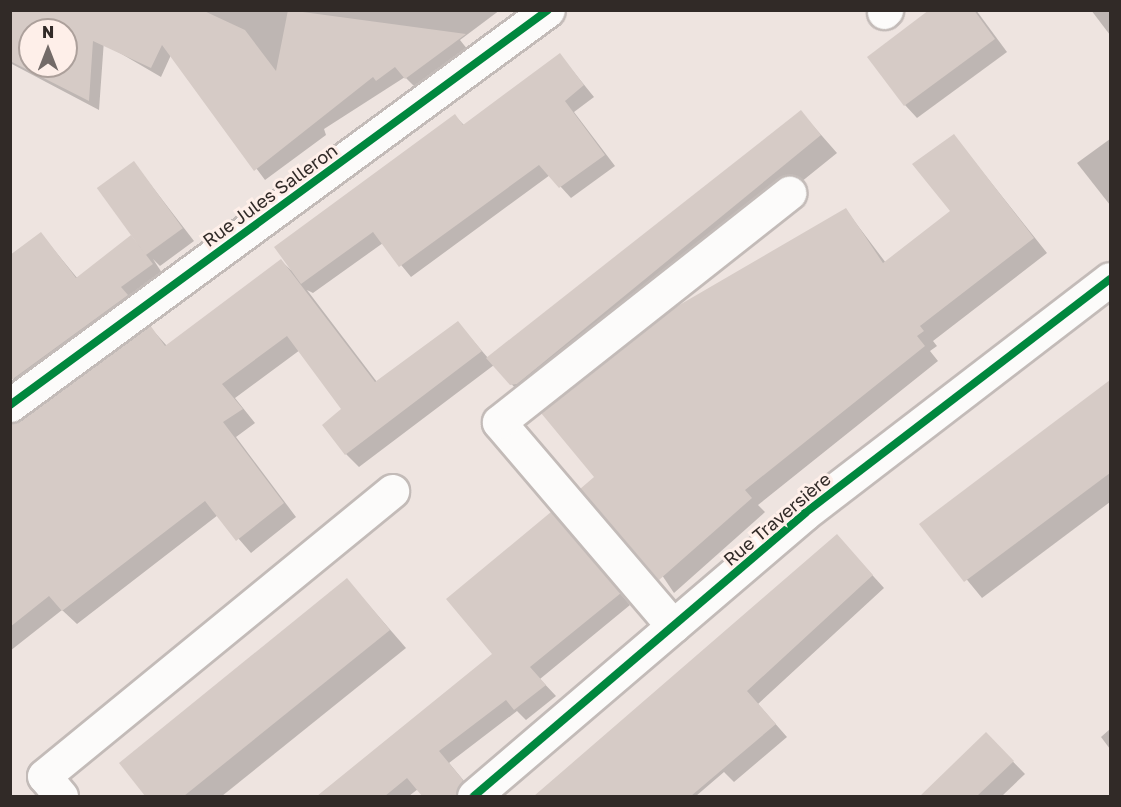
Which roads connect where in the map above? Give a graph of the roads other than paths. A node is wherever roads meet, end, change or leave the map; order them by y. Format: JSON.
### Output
{"nodes":[{"id":1,"x":548,"y":10,"type":"edge"},
{"id":2,"x":789,"y":193,"type":"dead end"},
{"id":3,"x":1110,"y":279,"type":"edge"},
{"id":4,"x":10,"y":405,"type":"edge"},
{"id":5,"x":392,"y":490,"type":"dead end"},
{"id":6,"x":673,"y":626,"type":"junction"},
{"id":7,"x":60,"y":796,"type":"edge"},
{"id":8,"x":474,"y":796,"type":"edge"}],
"edges":[{"from":1,"to":4,"type":"street","name":"Rue Jules Salleron"},
{"from":2,"to":6,"type":"street"},
{"from":3,"to":6,"type":"street","name":"Rue Traversière"},
{"from":5,"to":7,"type":"street"},
{"from":6,"to":8,"type":"street","name":"Rue Traversière"}]}
